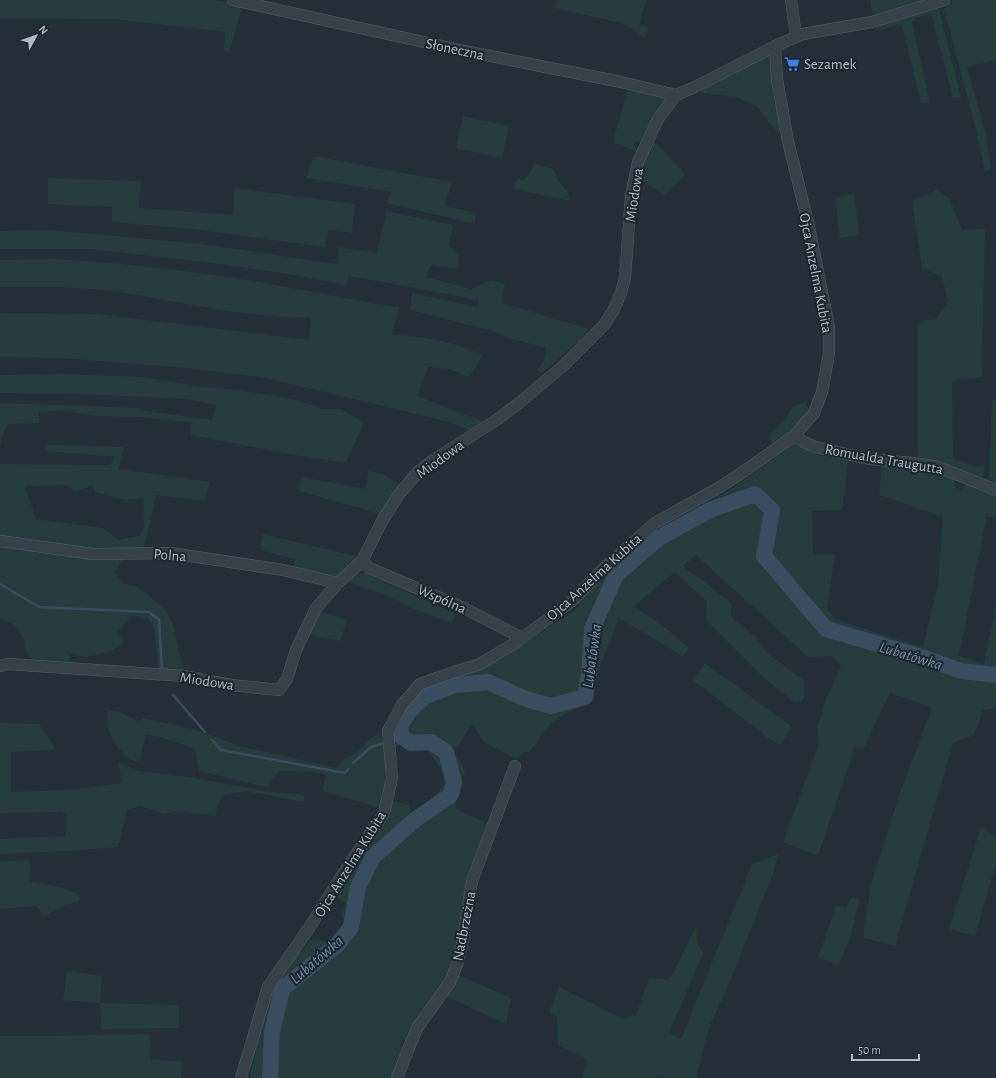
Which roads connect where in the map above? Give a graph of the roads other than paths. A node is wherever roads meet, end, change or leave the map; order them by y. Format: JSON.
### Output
{"nodes":[{"id":1,"x":233,"y":0,"type":"edge"},
{"id":2,"x":791,"y":0,"type":"edge"},
{"id":3,"x":944,"y":0,"type":"edge"},
{"id":4,"x":796,"y":36,"type":"junction"},
{"id":5,"x":775,"y":46,"type":"junction"},
{"id":6,"x":676,"y":95,"type":"junction"},
{"id":7,"x":794,"y":436,"type":"junction"},
{"id":8,"x":996,"y":490,"type":"edge"},
{"id":9,"x":0,"y":541,"type":"edge"},
{"id":10,"x":362,"y":560,"type":"junction"},
{"id":11,"x":338,"y":583,"type":"junction"},
{"id":12,"x":522,"y":638,"type":"junction"},
{"id":13,"x":0,"y":666,"type":"edge"},
{"id":14,"x":515,"y":766,"type":"dead end"},
{"id":15,"x":241,"y":1078,"type":"edge"},
{"id":16,"x":397,"y":1078,"type":"edge"}],
"edges":[{"from":1,"to":6,"type":"street","name":"Słoneczna"},
{"from":2,"to":4,"type":"street"},
{"from":3,"to":4,"type":"street"},
{"from":4,"to":5,"type":"street"},
{"from":5,"to":6,"type":"street"},
{"from":5,"to":7,"type":"street","name":"Ojca Anzelma Kubita"},
{"from":6,"to":10,"type":"street","name":"Miodowa"},
{"from":7,"to":8,"type":"street","name":"Romualda Traugutta"},
{"from":7,"to":12,"type":"street","name":"Ojca Anzelma Kubita"},
{"from":9,"to":11,"type":"street","name":"Polna"},
{"from":10,"to":11,"type":"street","name":"Miodowa"},
{"from":10,"to":12,"type":"street","name":"Wspólna"},
{"from":11,"to":13,"type":"street","name":"Miodowa"},
{"from":12,"to":15,"type":"street","name":"Ojca Anzelma Kubita"},
{"from":14,"to":16,"type":"street","name":"Nadbrzeżna"}]}
